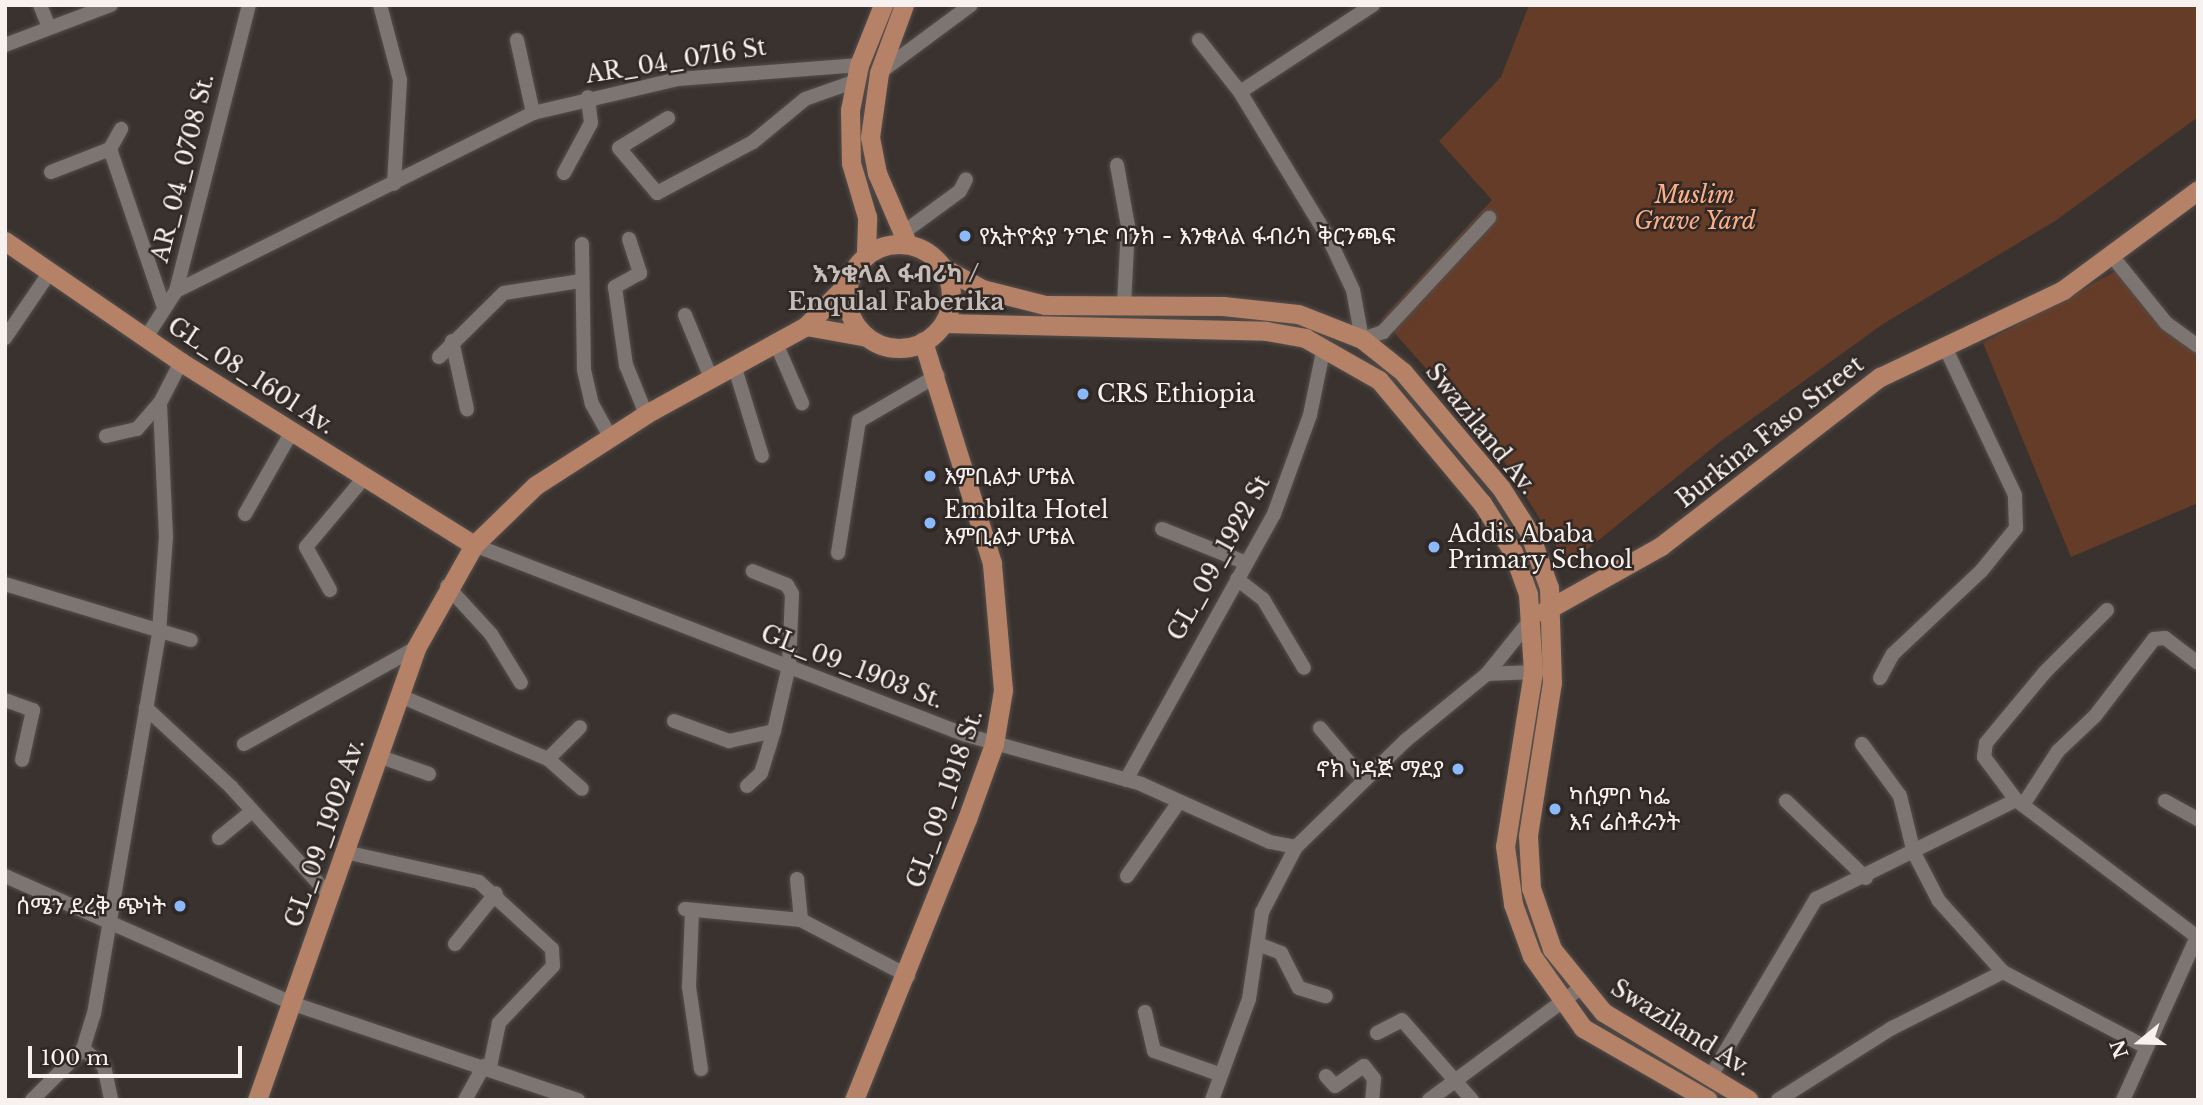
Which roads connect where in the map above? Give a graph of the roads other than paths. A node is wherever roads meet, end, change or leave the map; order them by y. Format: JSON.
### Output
{"nodes":[{"id":1,"x":40,"y":5,"type":"edge"},
{"id":2,"x":111,"y":5,"type":"edge"},
{"id":3,"x":249,"y":5,"type":"edge"},
{"id":4,"x":380,"y":5,"type":"edge"},
{"id":5,"x":883,"y":5,"type":"edge"},
{"id":6,"x":904,"y":5,"type":"edge"},
{"id":7,"x":971,"y":5,"type":"edge"},
{"id":8,"x":1373,"y":5,"type":"edge"},
{"id":9,"x":49,"y":27,"type":"junction"},
{"id":10,"x":517,"y":40,"type":"dead end"},
{"id":11,"x":1199,"y":40,"type":"dead end"},
{"id":12,"x":5,"y":45,"type":"edge"},
{"id":13,"x":856,"y":73,"type":"junction"},
{"id":14,"x":879,"y":73,"type":"junction"},
{"id":15,"x":1240,"y":92,"type":"junction"},
{"id":16,"x":588,"y":97,"type":"junction"},
{"id":17,"x":534,"y":113,"type":"junction"},
{"id":18,"x":667,"y":118,"type":"dead end"},
{"id":19,"x":121,"y":129,"type":"dead end"},
{"id":20,"x":110,"y":149,"type":"junction"},
{"id":21,"x":1117,"y":165,"type":"dead end"},
{"id":22,"x":51,"y":172,"type":"dead end"},
{"id":23,"x":564,"y":173,"type":"dead end"},
{"id":24,"x":966,"y":180,"type":"dead end"},
{"id":25,"x":394,"y":184,"type":"junction"},
{"id":26,"x":2198,"y":190,"type":"edge"},
{"id":27,"x":1489,"y":218,"type":"dead end"},
{"id":28,"x":905,"y":237,"type":"junction"},
{"id":29,"x":629,"y":239,"type":"dead end"},
{"id":30,"x":5,"y":241,"type":"edge"},
{"id":31,"x":582,"y":244,"type":"dead end"},
{"id":32,"x":866,"y":252,"type":"junction"},
{"id":33,"x":2112,"y":256,"type":"junction"},
{"id":34,"x":942,"y":267,"type":"junction"},
{"id":35,"x":50,"y":272,"type":"junction"},
{"id":36,"x":581,"y":281,"type":"junction"},
{"id":37,"x":847,"y":284,"type":"junction"},
{"id":38,"x":176,"y":291,"type":"junction"},
{"id":39,"x":1124,"y":306,"type":"junction"},
{"id":40,"x":164,"y":308,"type":"junction"},
{"id":41,"x":685,"y":314,"type":"dead end"},
{"id":42,"x":944,"y":323,"type":"junction"},
{"id":43,"x":806,"y":326,"type":"junction"},
{"id":44,"x":147,"y":336,"type":"junction"},
{"id":45,"x":867,"y":337,"type":"junction"},
{"id":46,"x":5,"y":338,"type":"edge"},
{"id":47,"x":1363,"y":339,"type":"junction"},
{"id":48,"x":452,"y":341,"type":"junction"},
{"id":49,"x":775,"y":341,"type":"junction"},
{"id":50,"x":923,"y":342,"type":"junction"},
{"id":51,"x":1944,"y":345,"type":"junction"},
{"id":52,"x":2198,"y":346,"type":"edge"},
{"id":53,"x":1324,"y":347,"type":"junction"},
{"id":54,"x":439,"y":356,"type":"dead end"},
{"id":55,"x":181,"y":362,"type":"junction"},
{"id":56,"x":734,"y":365,"type":"junction"},
{"id":57,"x":937,"y":375,"type":"junction"},
{"id":58,"x":710,"y":378,"type":"junction"},
{"id":59,"x":160,"y":403,"type":"junction"},
{"id":60,"x":802,"y":403,"type":"dead end"},
{"id":61,"x":467,"y":409,"type":"dead end"},
{"id":62,"x":646,"y":414,"type":"junction"},
{"id":63,"x":291,"y":433,"type":"junction"},
{"id":64,"x":106,"y":436,"type":"dead end"},
{"id":65,"x":610,"y":436,"type":"junction"},
{"id":66,"x":762,"y":456,"type":"dead end"},
{"id":67,"x":364,"y":478,"type":"junction"},
{"id":68,"x":245,"y":514,"type":"dead end"},
{"id":69,"x":1162,"y":529,"type":"dead end"},
{"id":70,"x":474,"y":545,"type":"junction"},
{"id":71,"x":838,"y":554,"type":"dead end"},
{"id":72,"x":1246,"y":564,"type":"junction"},
{"id":73,"x":753,"y":571,"type":"dead end"},
{"id":74,"x":1237,"y":579,"type":"junction"},
{"id":75,"x":5,"y":583,"type":"edge"},
{"id":76,"x":447,"y":586,"type":"junction"},
{"id":77,"x":330,"y":590,"type":"dead end"},
{"id":78,"x":1552,"y":608,"type":"junction"},
{"id":79,"x":2107,"y":610,"type":"dead end"},
{"id":80,"x":1533,"y":617,"type":"junction"},
{"id":81,"x":159,"y":632,"type":"junction"},
{"id":82,"x":191,"y":640,"type":"dead end"},
{"id":83,"x":416,"y":648,"type":"junction"},
{"id":84,"x":2198,"y":663,"type":"edge"},
{"id":85,"x":789,"y":666,"type":"junction"},
{"id":86,"x":1304,"y":668,"type":"dead end"},
{"id":87,"x":1533,"y":672,"type":"junction"},
{"id":88,"x":1487,"y":674,"type":"junction"},
{"id":89,"x":1880,"y":678,"type":"dead end"},
{"id":90,"x":522,"y":683,"type":"dead end"},
{"id":91,"x":398,"y":695,"type":"junction"},
{"id":92,"x":5,"y":700,"type":"edge"},
{"id":93,"x":146,"y":708,"type":"junction"},
{"id":94,"x":674,"y":721,"type":"dead end"},
{"id":95,"x":580,"y":727,"type":"dead end"},
{"id":96,"x":1320,"y":728,"type":"dead end"},
{"id":97,"x":774,"y":731,"type":"junction"},
{"id":98,"x":244,"y":744,"type":"dead end"},
{"id":99,"x":994,"y":744,"type":"junction"},
{"id":100,"x":1862,"y":744,"type":"dead end"},
{"id":101,"x":378,"y":756,"type":"junction"},
{"id":102,"x":548,"y":759,"type":"junction"},
{"id":103,"x":22,"y":760,"type":"dead end"},
{"id":104,"x":429,"y":774,"type":"dead end"},
{"id":105,"x":1363,"y":779,"type":"junction"},
{"id":106,"x":1126,"y":780,"type":"junction"},
{"id":107,"x":747,"y":786,"type":"dead end"},
{"id":108,"x":582,"y":789,"type":"dead end"},
{"id":109,"x":1786,"y":801,"type":"dead end"},
{"id":110,"x":2165,"y":801,"type":"dead end"},
{"id":111,"x":1179,"y":802,"type":"junction"},
{"id":112,"x":2019,"y":803,"type":"junction"},
{"id":113,"x":251,"y":812,"type":"junction"},
{"id":114,"x":2198,"y":819,"type":"edge"},
{"id":115,"x":219,"y":838,"type":"dead end"},
{"id":116,"x":1296,"y":847,"type":"junction"},
{"id":117,"x":345,"y":852,"type":"junction"},
{"id":118,"x":1914,"y":853,"type":"junction"},
{"id":119,"x":5,"y":876,"type":"edge"},
{"id":120,"x":1127,"y":876,"type":"dead end"},
{"id":121,"x":1866,"y":878,"type":"junction"},
{"id":122,"x":797,"y":879,"type":"dead end"},
{"id":123,"x":496,"y":893,"type":"junction"},
{"id":124,"x":330,"y":896,"type":"junction"},
{"id":125,"x":801,"y":920,"type":"junction"},
{"id":126,"x":108,"y":926,"type":"junction"},
{"id":127,"x":2197,"y":936,"type":"edge"},
{"id":128,"x":455,"y":944,"type":"dead end"},
{"id":129,"x":1258,"y":944,"type":"junction"},
{"id":130,"x":2003,"y":972,"type":"junction"},
{"id":131,"x":908,"y":976,"type":"junction"},
{"id":132,"x":1579,"y":989,"type":"junction"},
{"id":133,"x":1326,"y":996,"type":"dead end"},
{"id":134,"x":291,"y":1003,"type":"junction"},
{"id":135,"x":1560,"y":1003,"type":"junction"},
{"id":136,"x":1145,"y":1012,"type":"dead end"},
{"id":137,"x":1377,"y":1033,"type":"dead end"},
{"id":138,"x":2146,"y":1047,"type":"junction"},
{"id":139,"x":83,"y":1049,"type":"junction"},
{"id":140,"x":487,"y":1066,"type":"junction"},
{"id":141,"x":701,"y":1069,"type":"dead end"},
{"id":142,"x":1219,"y":1074,"type":"junction"},
{"id":143,"x":1712,"y":1074,"type":"junction"},
{"id":144,"x":1326,"y":1076,"type":"dead end"},
{"id":145,"x":1455,"y":1077,"type":"junction"},
{"id":146,"x":545,"y":1093,"type":"edge"},
{"id":147,"x":32,"y":1100,"type":"edge"},
{"id":148,"x":111,"y":1100,"type":"edge"},
{"id":149,"x":257,"y":1100,"type":"edge"},
{"id":150,"x":465,"y":1100,"type":"edge"},
{"id":151,"x":578,"y":1100,"type":"edge"},
{"id":152,"x":854,"y":1100,"type":"edge"},
{"id":153,"x":1212,"y":1100,"type":"edge"},
{"id":154,"x":1373,"y":1100,"type":"edge"},
{"id":155,"x":1429,"y":1100,"type":"edge"},
{"id":156,"x":1472,"y":1100,"type":"edge"},
{"id":157,"x":1707,"y":1100,"type":"edge"},
{"id":158,"x":1749,"y":1100,"type":"edge"},
{"id":159,"x":1778,"y":1100,"type":"edge"},
{"id":160,"x":2123,"y":1100,"type":"edge"}],
"edges":[{"from":1,"to":9,"type":"street"},
{"from":2,"to":9,"type":"street"},
{"from":3,"to":38,"type":"street","name":"AR_04_0708 St."},
{"from":4,"to":25,"type":"street"},
{"from":5,"to":13,"type":"main road"},
{"from":6,"to":14,"type":"main road"},
{"from":7,"to":14,"type":"street"},
{"from":8,"to":15,"type":"street"},
{"from":9,"to":12,"type":"street"},
{"from":10,"to":17,"type":"street"},
{"from":11,"to":15,"type":"street"},
{"from":13,"to":16,"type":"street","name":"AR_04_0716 St"},
{"from":13,"to":18,"type":"street"},
{"from":13,"to":32,"type":"main road"},
{"from":14,"to":28,"type":"main road"},
{"from":15,"to":47,"type":"street"},
{"from":16,"to":17,"type":"street","name":"AR_04_0716 St"},
{"from":16,"to":23,"type":"street"},
{"from":17,"to":25,"type":"street","name":"AR_04_0716 St"},
{"from":19,"to":20,"type":"street"},
{"from":20,"to":22,"type":"street"},
{"from":20,"to":40,"type":"street"},
{"from":21,"to":39,"type":"street"},
{"from":24,"to":28,"type":"street"},
{"from":25,"to":38,"type":"street","name":"AR_04_0716 St"},
{"from":26,"to":33,"type":"main road","name":"Burkina Faso Street"},
{"from":27,"to":47,"type":"street"},
{"from":28,"to":32,"type":"main road"},
{"from":28,"to":34,"type":"main road"},
{"from":29,"to":62,"type":"street"},
{"from":30,"to":35,"type":"main road","name":"GL_08_1601 Av."},
{"from":31,"to":36,"type":"street"},
{"from":32,"to":37,"type":"main road"},
{"from":33,"to":51,"type":"main road","name":"Burkina Faso Street"},
{"from":33,"to":52,"type":"street"},
{"from":34,"to":39,"type":"main road","name":"Swaziland Av."},
{"from":34,"to":42,"type":"main road"},
{"from":35,"to":44,"type":"main road","name":"GL_08_1601 Av."},
{"from":35,"to":46,"type":"street"},
{"from":36,"to":48,"type":"street"},
{"from":36,"to":65,"type":"street"},
{"from":37,"to":43,"type":"main road","name":"GL_09_1902 Av."},
{"from":37,"to":45,"type":"main road"},
{"from":38,"to":40,"type":"street","name":"AR_04_0708 St."},
{"from":39,"to":47,"type":"main road","name":"Swaziland Av."},
{"from":40,"to":44,"type":"street","name":"AR_04_0708 St."},
{"from":41,"to":58,"type":"street"},
{"from":42,"to":50,"type":"main road"},
{"from":42,"to":53,"type":"main road","name":"Swaziland Av."},
{"from":43,"to":45,"type":"main road"},
{"from":43,"to":49,"type":"main road","name":"GL_09_1902 Av."},
{"from":44,"to":55,"type":"main road","name":"GL_08_1601 Av."},
{"from":45,"to":50,"type":"main road"},
{"from":47,"to":78,"type":"main road","name":"Swaziland Av."},
{"from":48,"to":54,"type":"street"},
{"from":48,"to":61,"type":"street"},
{"from":49,"to":56,"type":"main road","name":"GL_09_1902 Av."},
{"from":49,"to":60,"type":"street"},
{"from":50,"to":57,"type":"main road","name":"GL_09_1918 St."},
{"from":51,"to":78,"type":"main road","name":"Burkina Faso Street"},
{"from":51,"to":89,"type":"street"},
{"from":53,"to":72,"type":"street","name":"GL_09_1922 St"},
{"from":53,"to":80,"type":"main road","name":"Swaziland Av."},
{"from":55,"to":59,"type":"street"},
{"from":55,"to":63,"type":"main road","name":"GL_08_1601 Av."},
{"from":56,"to":58,"type":"main road","name":"GL_09_1902 Av."},
{"from":56,"to":66,"type":"street"},
{"from":57,"to":71,"type":"street"},
{"from":57,"to":99,"type":"main road","name":"GL_09_1918 St."},
{"from":58,"to":62,"type":"main road","name":"GL_09_1902 Av."},
{"from":59,"to":64,"type":"street"},
{"from":59,"to":81,"type":"street"},
{"from":62,"to":65,"type":"main road","name":"GL_09_1902 Av."},
{"from":63,"to":67,"type":"main road","name":"GL_08_1601 Av."},
{"from":63,"to":68,"type":"street"},
{"from":65,"to":70,"type":"main road","name":"GL_09_1902 Av."},
{"from":67,"to":70,"type":"main road","name":"GL_08_1601 Av."},
{"from":67,"to":77,"type":"street"},
{"from":69,"to":72,"type":"street"},
{"from":70,"to":76,"type":"main road","name":"GL_09_1902 Av."},
{"from":70,"to":85,"type":"street","name":"GL_09_1903 St."},
{"from":72,"to":74,"type":"street","name":"GL_09_1922 St"},
{"from":73,"to":85,"type":"street"},
{"from":74,"to":86,"type":"street"},
{"from":74,"to":106,"type":"street","name":"GL_09_1922 St"},
{"from":75,"to":81,"type":"street"},
{"from":76,"to":83,"type":"main road","name":"GL_09_1902 Av."},
{"from":76,"to":90,"type":"street"},
{"from":78,"to":80,"type":"main road","name":"Burkina Faso Street"},
{"from":78,"to":132,"type":"main road","name":"Swaziland Av."},
{"from":79,"to":112,"type":"street"},
{"from":80,"to":87,"type":"main road","name":"Swaziland Av."},
{"from":80,"to":88,"type":"street"},
{"from":81,"to":82,"type":"street"},
{"from":81,"to":93,"type":"street"},
{"from":83,"to":91,"type":"main road","name":"GL_09_1902 Av."},
{"from":83,"to":98,"type":"street"},
{"from":84,"to":112,"type":"street"},
{"from":85,"to":97,"type":"street"},
{"from":85,"to":99,"type":"street","name":"GL_09_1903 St."},
{"from":87,"to":88,"type":"street"},
{"from":87,"to":135,"type":"main road","name":"Swaziland Av."},
{"from":88,"to":105,"type":"street"},
{"from":91,"to":101,"type":"main road","name":"GL_09_1902 Av."},
{"from":91,"to":102,"type":"street"},
{"from":92,"to":103,"type":"street"},
{"from":93,"to":113,"type":"street"},
{"from":93,"to":126,"type":"street"},
{"from":94,"to":97,"type":"street"},
{"from":95,"to":102,"type":"street"},
{"from":96,"to":105,"type":"street"},
{"from":97,"to":107,"type":"street"},
{"from":99,"to":106,"type":"street","name":"GL_09_1903 St."},
{"from":99,"to":131,"type":"main road","name":"GL_09_1918 St."},
{"from":100,"to":118,"type":"street"},
{"from":101,"to":104,"type":"street"},
{"from":101,"to":117,"type":"main road","name":"GL_09_1902 Av."},
{"from":102,"to":108,"type":"street"},
{"from":105,"to":116,"type":"street"},
{"from":106,"to":111,"type":"street","name":"GL_09_1903 St."},
{"from":109,"to":121,"type":"street"},
{"from":110,"to":114,"type":"street"},
{"from":111,"to":116,"type":"street","name":"GL_09_1903 St."},
{"from":111,"to":120,"type":"street"},
{"from":112,"to":118,"type":"street"},
{"from":112,"to":127,"type":"street"},
{"from":113,"to":115,"type":"street"},
{"from":113,"to":124,"type":"street"},
{"from":116,"to":129,"type":"street"},
{"from":117,"to":123,"type":"street"},
{"from":117,"to":124,"type":"main road","name":"GL_09_1902 Av."},
{"from":118,"to":121,"type":"street"},
{"from":118,"to":130,"type":"street"},
{"from":119,"to":126,"type":"street"},
{"from":121,"to":143,"type":"street"},
{"from":122,"to":125,"type":"street"},
{"from":123,"to":128,"type":"street"},
{"from":123,"to":140,"type":"street"},
{"from":124,"to":134,"type":"main road","name":"GL_09_1902 Av."},
{"from":125,"to":131,"type":"street"},
{"from":125,"to":141,"type":"street"},
{"from":126,"to":134,"type":"street"},
{"from":126,"to":139,"type":"street"},
{"from":127,"to":138,"type":"street"},
{"from":129,"to":133,"type":"street"},
{"from":129,"to":142,"type":"street"},
{"from":130,"to":138,"type":"street"},
{"from":130,"to":159,"type":"street"},
{"from":131,"to":152,"type":"main road","name":"GL_09_1918 St."},
{"from":132,"to":135,"type":"street"},
{"from":132,"to":143,"type":"main road","name":"Swaziland Av."},
{"from":134,"to":140,"type":"street"},
{"from":134,"to":149,"type":"main road","name":"GL_09_1902 Av."},
{"from":135,"to":145,"type":"street"},
{"from":135,"to":157,"type":"main road","name":"Swaziland Av."},
{"from":136,"to":142,"type":"street"},
{"from":137,"to":145,"type":"street"},
{"from":138,"to":160,"type":"street"},
{"from":139,"to":147,"type":"street"},
{"from":139,"to":148,"type":"street"},
{"from":140,"to":146,"type":"street"},
{"from":140,"to":150,"type":"street"},
{"from":142,"to":153,"type":"street"},
{"from":143,"to":158,"type":"main road","name":"Swaziland Av."},
{"from":144,"to":154,"type":"street"},
{"from":145,"to":155,"type":"street"},
{"from":145,"to":156,"type":"street"},
{"from":146,"to":151,"type":"street"}]}
